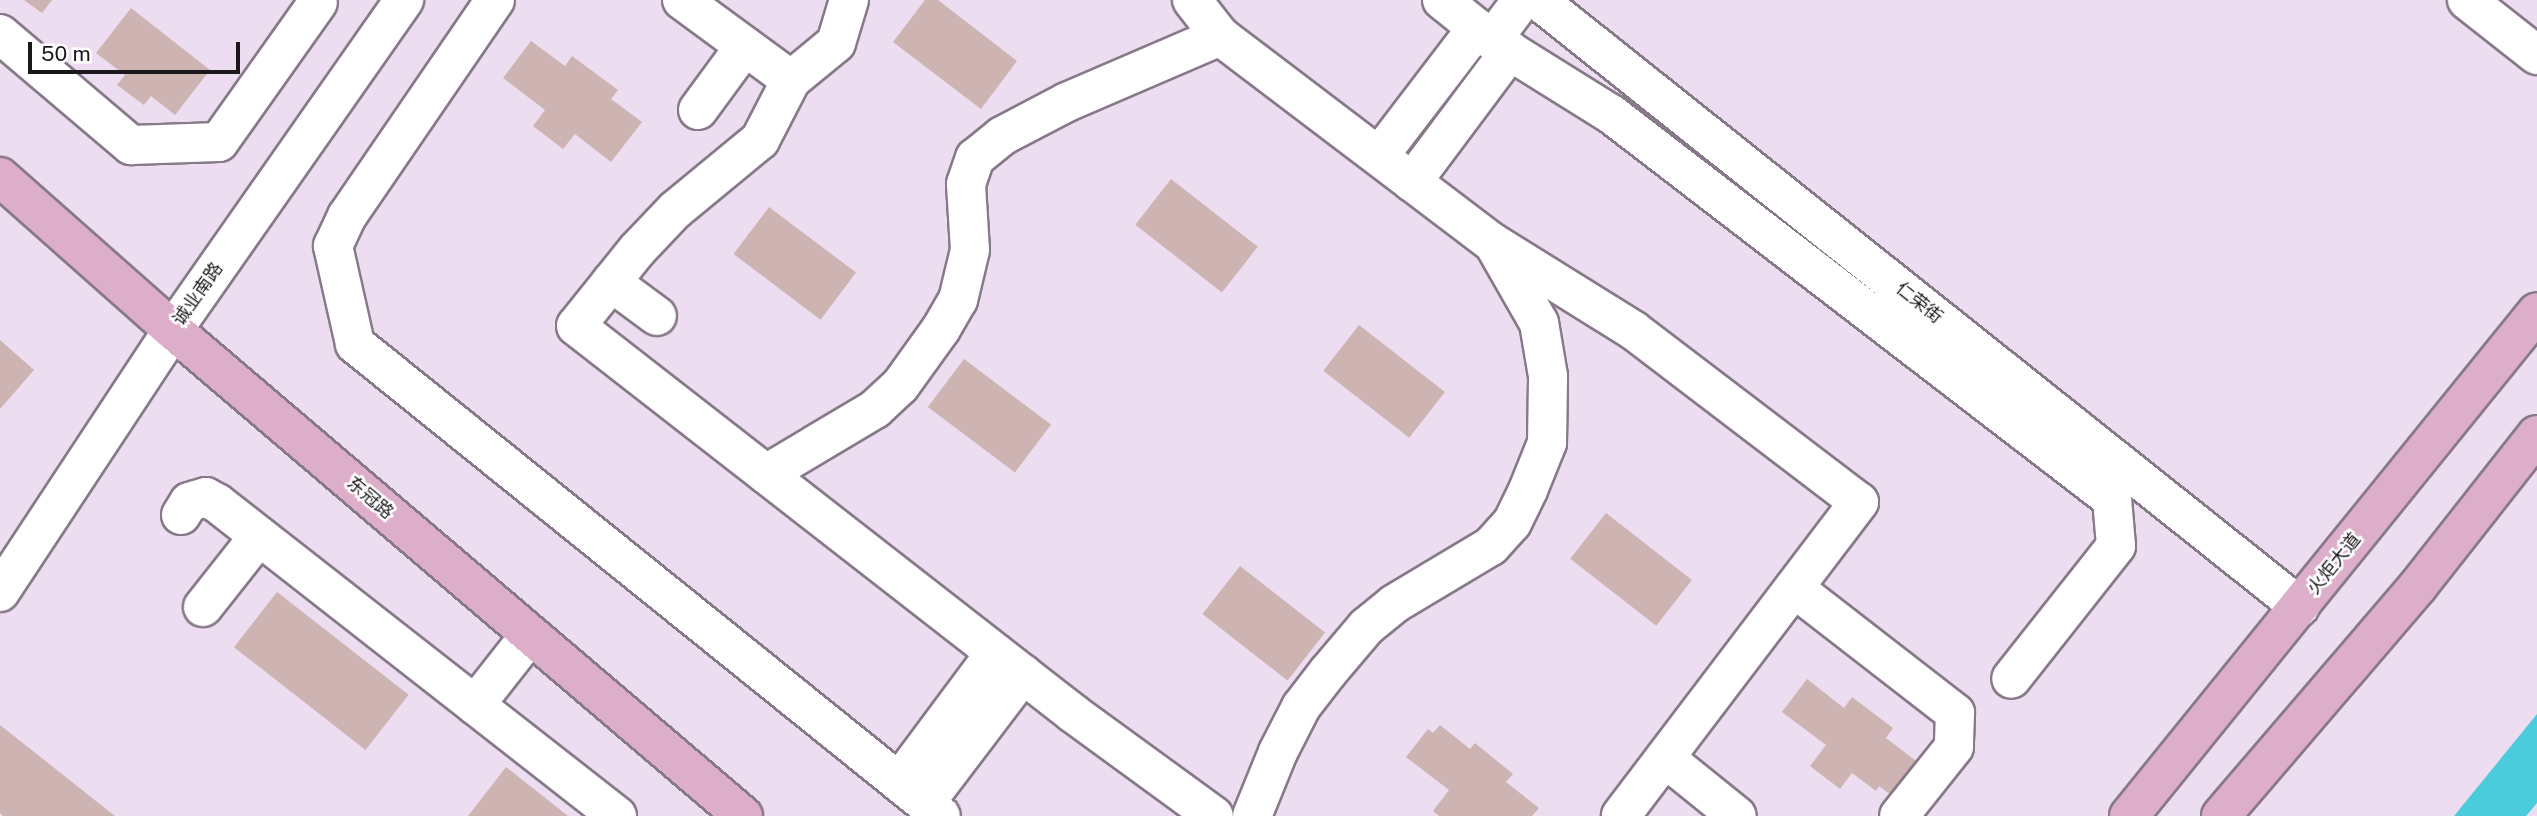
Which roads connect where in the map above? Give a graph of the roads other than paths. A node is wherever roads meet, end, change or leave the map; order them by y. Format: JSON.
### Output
{"nodes":[{"id":1,"x":404,"y":0,"type":"edge"},
{"id":2,"x":495,"y":0,"type":"edge"},
{"id":3,"x":682,"y":0,"type":"edge"},
{"id":4,"x":849,"y":0,"type":"edge"},
{"id":5,"x":1192,"y":0,"type":"edge"},
{"id":6,"x":1442,"y":0,"type":"edge"},
{"id":7,"x":1522,"y":0,"type":"edge"},
{"id":8,"x":1538,"y":0,"type":"edge"},
{"id":9,"x":2467,"y":0,"type":"edge"},
{"id":10,"x":318,"y":2,"type":"dead end"},
{"id":11,"x":0,"y":34,"type":"edge"},
{"id":12,"x":1220,"y":36,"type":"junction"},
{"id":13,"x":1493,"y":40,"type":"junction"},
{"id":14,"x":745,"y":46,"type":"junction"},
{"id":15,"x":2537,"y":55,"type":"edge"},
{"id":16,"x":791,"y":80,"type":"junction"},
{"id":17,"x":698,"y":110,"type":"dead end"},
{"id":18,"x":1379,"y":156,"type":"junction"},
{"id":19,"x":0,"y":177,"type":"edge"},
{"id":20,"x":1412,"y":182,"type":"junction"},
{"id":21,"x":1493,"y":243,"type":"junction"},
{"id":22,"x":611,"y":282,"type":"junction"},
{"id":23,"x":2537,"y":312,"type":"edge"},
{"id":24,"x":657,"y":316,"type":"dead end"},
{"id":25,"x":173,"y":330,"type":"junction"},
{"id":26,"x":2537,"y":435,"type":"edge"},
{"id":27,"x":766,"y":474,"type":"junction"},
{"id":28,"x":181,"y":515,"type":"dead end"},
{"id":29,"x":259,"y":536,"type":"junction"},
{"id":30,"x":1794,"y":588,"type":"junction"},
{"id":31,"x":0,"y":592,"type":"edge"},
{"id":32,"x":203,"y":607,"type":"dead end"},
{"id":33,"x":2300,"y":607,"type":"junction"},
{"id":34,"x":530,"y":635,"type":"junction"},
{"id":35,"x":1009,"y":664,"type":"junction"},
{"id":36,"x":2011,"y":679,"type":"dead end"},
{"id":37,"x":475,"y":705,"type":"junction"},
{"id":38,"x":1665,"y":758,"type":"junction"},
{"id":39,"x":915,"y":802,"type":"edge"},
{"id":40,"x":617,"y":816,"type":"edge"},
{"id":41,"x":743,"y":816,"type":"edge"},
{"id":42,"x":1214,"y":816,"type":"edge"},
{"id":43,"x":1252,"y":816,"type":"edge"},
{"id":44,"x":1620,"y":816,"type":"edge"},
{"id":45,"x":1737,"y":816,"type":"edge"},
{"id":46,"x":1899,"y":816,"type":"edge"},
{"id":47,"x":2129,"y":816,"type":"edge"},
{"id":48,"x":2221,"y":816,"type":"edge"}],
"edges":[{"from":1,"to":25,"type":"street","name":"诚业南路"},
{"from":2,"to":39,"type":"street"},
{"from":3,"to":14,"type":"street"},
{"from":4,"to":16,"type":"street"},
{"from":5,"to":12,"type":"street"},
{"from":6,"to":13,"type":"street"},
{"from":7,"to":13,"type":"street"},
{"from":8,"to":33,"type":"street","name":"仁荣街"},
{"from":9,"to":15,"type":"street"},
{"from":10,"to":11,"type":"street"},
{"from":12,"to":18,"type":"street"},
{"from":12,"to":27,"type":"street"},
{"from":13,"to":18,"type":"street"},
{"from":13,"to":20,"type":"street"},
{"from":13,"to":36,"type":"street"},
{"from":14,"to":16,"type":"street"},
{"from":14,"to":17,"type":"street"},
{"from":16,"to":22,"type":"street"},
{"from":18,"to":20,"type":"street"},
{"from":19,"to":25,"type":"main road","name":"东冠路"},
{"from":20,"to":21,"type":"street"},
{"from":21,"to":30,"type":"street"},
{"from":21,"to":43,"type":"street"},
{"from":22,"to":24,"type":"street"},
{"from":22,"to":27,"type":"street"},
{"from":23,"to":33,"type":"main road","name":"火炬大道"},
{"from":25,"to":31,"type":"street","name":"诚业南路"},
{"from":25,"to":34,"type":"main road","name":"东冠路"},
{"from":26,"to":48,"type":"main road"},
{"from":27,"to":35,"type":"street"},
{"from":28,"to":29,"type":"street"},
{"from":29,"to":32,"type":"street"},
{"from":29,"to":37,"type":"street"},
{"from":30,"to":38,"type":"street"},
{"from":30,"to":46,"type":"street"},
{"from":33,"to":47,"type":"main road","name":"火炬大道"},
{"from":34,"to":37,"type":"street"},
{"from":34,"to":41,"type":"main road","name":"东冠路"},
{"from":35,"to":39,"type":"street"},
{"from":35,"to":42,"type":"street"},
{"from":37,"to":40,"type":"street"},
{"from":38,"to":44,"type":"street"},
{"from":38,"to":45,"type":"street"}]}
